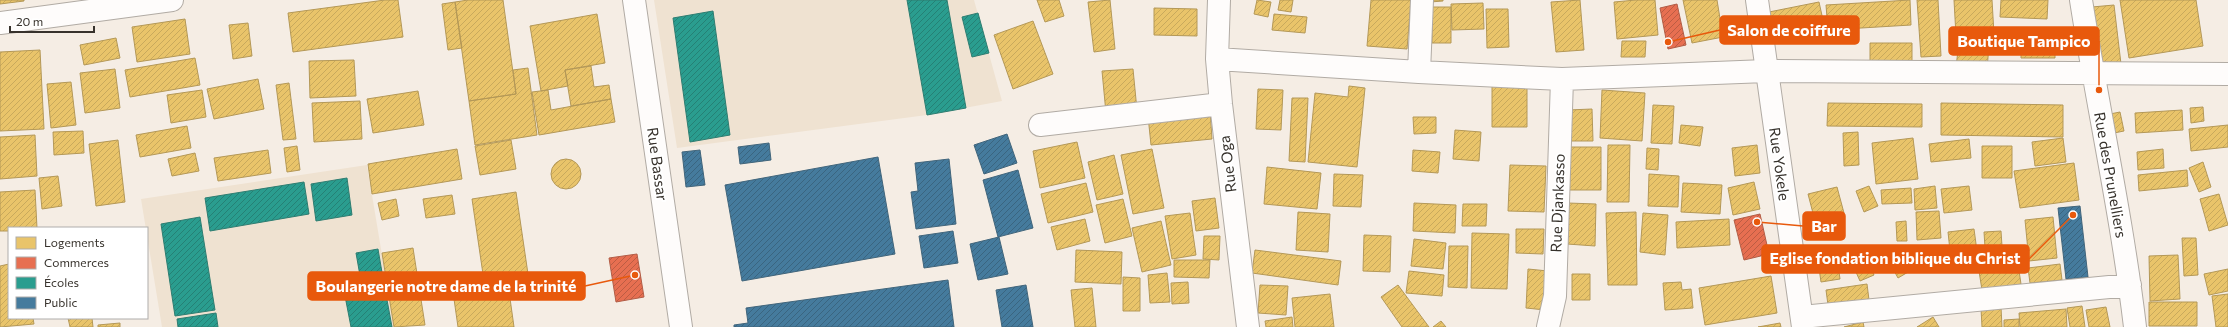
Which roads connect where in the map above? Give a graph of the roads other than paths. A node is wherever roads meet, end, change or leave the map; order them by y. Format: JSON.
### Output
{"nodes":[{"id":1,"x":172,"y":0,"type":"edge"},
{"id":2,"x":634,"y":0,"type":"edge"},
{"id":3,"x":1219,"y":0,"type":"edge"},
{"id":4,"x":1422,"y":0,"type":"edge"},
{"id":5,"x":1757,"y":0,"type":"edge"},
{"id":6,"x":2081,"y":0,"type":"edge"},
{"id":7,"x":0,"y":23,"type":"edge"},
{"id":8,"x":1217,"y":59,"type":"junction"},
{"id":9,"x":1766,"y":71,"type":"junction"},
{"id":10,"x":1419,"y":72,"type":"junction"},
{"id":11,"x":2228,"y":74,"type":"edge"},
{"id":12,"x":2092,"y":75,"type":"junction"},
{"id":13,"x":1562,"y":79,"type":"junction"},
{"id":14,"x":1221,"y":104,"type":"junction"},
{"id":15,"x":1040,"y":125,"type":"dead end"},
{"id":16,"x":2130,"y":285,"type":"junction"},
{"id":17,"x":1802,"y":322,"type":"edge"},
{"id":18,"x":681,"y":327,"type":"edge"},
{"id":19,"x":1248,"y":327,"type":"edge"},
{"id":20,"x":1548,"y":327,"type":"edge"},
{"id":21,"x":2135,"y":327,"type":"edge"}],
"edges":[{"from":1,"to":7,"type":"street"},
{"from":2,"to":18,"type":"street","name":"Rue Bassar"},
{"from":3,"to":8,"type":"street","name":"Rue Oga"},
{"from":4,"to":10,"type":"street"},
{"from":5,"to":9,"type":"street","name":"Rue Yokele"},
{"from":6,"to":12,"type":"street","name":"Rue des Prunelliers"},
{"from":8,"to":10,"type":"street"},
{"from":8,"to":14,"type":"street","name":"Rue Oga"},
{"from":9,"to":12,"type":"street"},
{"from":9,"to":13,"type":"street"},
{"from":9,"to":17,"type":"street","name":"Rue Yokele"},
{"from":10,"to":13,"type":"street"},
{"from":11,"to":12,"type":"street"},
{"from":12,"to":16,"type":"street","name":"Rue des Prunelliers"},
{"from":13,"to":20,"type":"street","name":"Rue Djankasso"},
{"from":14,"to":15,"type":"street"},
{"from":14,"to":19,"type":"street","name":"Rue Oga"},
{"from":16,"to":17,"type":"street"},
{"from":16,"to":21,"type":"street","name":"Rue des Prunelliers"}]}
